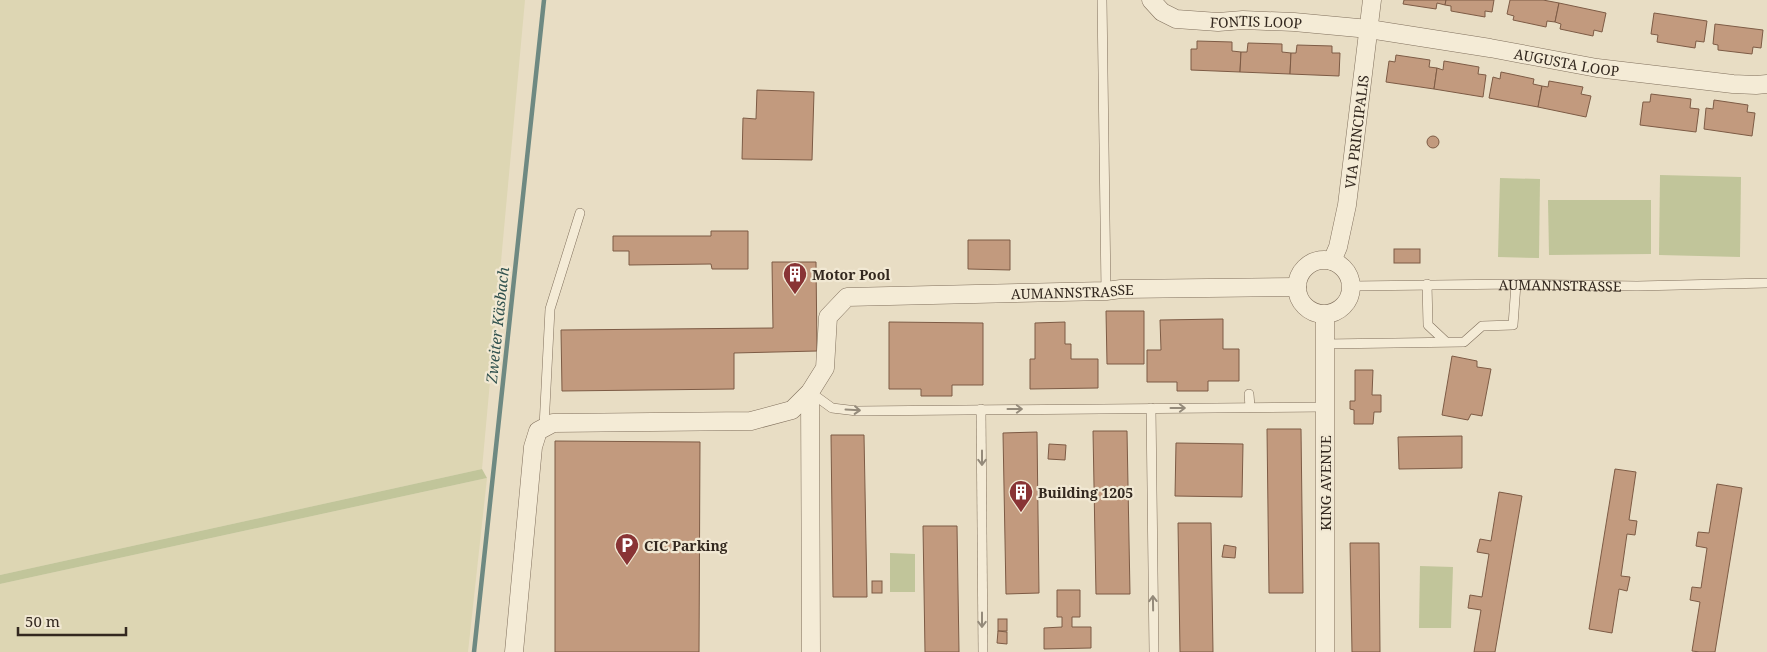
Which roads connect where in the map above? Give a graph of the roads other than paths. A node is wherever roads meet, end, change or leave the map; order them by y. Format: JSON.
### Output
{"nodes":[{"id":1,"x":1102,"y":0,"type":"edge"},
{"id":2,"x":1151,"y":0,"type":"edge"},
{"id":3,"x":1372,"y":0,"type":"edge"},
{"id":4,"x":1369,"y":29,"type":"junction"},
{"id":5,"x":1767,"y":84,"type":"edge"},
{"id":6,"x":580,"y":213,"type":"dead end"},
{"id":7,"x":1332,"y":261,"type":"junction"},
{"id":8,"x":1767,"y":283,"type":"edge"},
{"id":9,"x":1427,"y":284,"type":"junction"},
{"id":10,"x":1516,"y":284,"type":"junction"},
{"id":11,"x":1352,"y":286,"type":"junction"},
{"id":12,"x":1297,"y":287,"type":"junction"},
{"id":13,"x":1106,"y":291,"type":"junction"},
{"id":14,"x":1325,"y":314,"type":"junction"},
{"id":15,"x":1445,"y":341,"type":"junction"},
{"id":16,"x":1325,"y":344,"type":"junction"},
{"id":17,"x":810,"y":392,"type":"junction"},
{"id":18,"x":1249,"y":394,"type":"dead end"},
{"id":19,"x":1250,"y":407,"type":"junction"},
{"id":20,"x":1325,"y":407,"type":"junction"},
{"id":21,"x":1151,"y":408,"type":"junction"},
{"id":22,"x":981,"y":409,"type":"junction"},
{"id":23,"x":544,"y":428,"type":"junction"},
{"id":24,"x":514,"y":652,"type":"edge"},
{"id":25,"x":811,"y":652,"type":"edge"},
{"id":26,"x":983,"y":652,"type":"edge"},
{"id":27,"x":1154,"y":652,"type":"edge"},
{"id":28,"x":1325,"y":652,"type":"edge"}],
"edges":[{"from":1,"to":13,"type":"lane"},
{"from":2,"to":4,"type":"street","name":"FONTIS LOOP"},
{"from":3,"to":4,"type":"street","name":"VIA PRINCIPALIS"},
{"from":4,"to":5,"type":"street","name":"AUGUSTA LOOP"},
{"from":4,"to":7,"type":"street","name":"VIA PRINCIPALIS"},
{"from":6,"to":23,"type":"lane"},
{"from":7,"to":11,"type":"street"},
{"from":7,"to":12,"type":"street"},
{"from":8,"to":10,"type":"lane","name":"AUMANNSTRASSE"},
{"from":9,"to":10,"type":"lane","name":"AUMANNSTRASSE"},
{"from":9,"to":11,"type":"lane","name":"AUMANNSTRASSE"},
{"from":9,"to":15,"type":"lane"},
{"from":10,"to":15,"type":"lane"},
{"from":11,"to":14,"type":"street"},
{"from":12,"to":13,"type":"street","name":"AUMANNSTRASSE"},
{"from":12,"to":14,"type":"street"},
{"from":13,"to":17,"type":"street","name":"AUMANNSTRASSE"},
{"from":14,"to":16,"type":"street","name":"KING AVENUE"},
{"from":15,"to":16,"type":"lane"},
{"from":16,"to":20,"type":"street","name":"KING AVENUE"},
{"from":17,"to":22,"type":"lane","one_way":true},
{"from":17,"to":23,"type":"street"},
{"from":17,"to":25,"type":"street"},
{"from":18,"to":19,"type":"lane"},
{"from":19,"to":20,"type":"lane"},
{"from":21,"to":19,"type":"lane","one_way":true},
{"from":20,"to":28,"type":"street","name":"KING AVENUE"},
{"from":22,"to":21,"type":"lane","one_way":true},
{"from":27,"to":21,"type":"lane","one_way":true},
{"from":22,"to":26,"type":"lane","one_way":true},
{"from":23,"to":24,"type":"street"}]}
